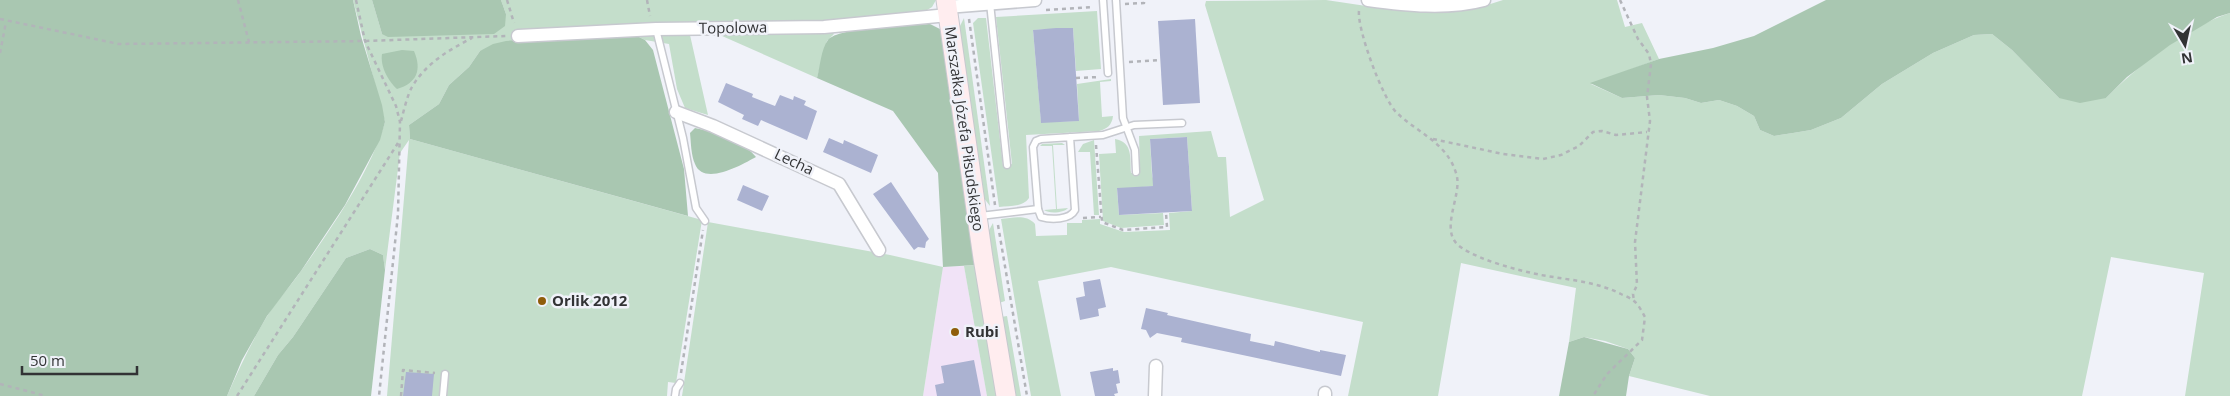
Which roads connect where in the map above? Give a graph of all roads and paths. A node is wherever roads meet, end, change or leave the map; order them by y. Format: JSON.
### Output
{"nodes":[{"id":1,"x":238,"y":0,"type":"edge"},
{"id":2,"x":356,"y":0,"type":"edge"},
{"id":3,"x":507,"y":0,"type":"edge"},
{"id":4,"x":1144,"y":0,"type":"edge"},
{"id":5,"x":1484,"y":0,"type":"edge"},
{"id":6,"x":1620,"y":0,"type":"edge"},
{"id":7,"x":1103,"y":3,"type":"edge"},
{"id":8,"x":1116,"y":3,"type":"edge"},
{"id":9,"x":1036,"y":5,"type":"edge"},
{"id":10,"x":1364,"y":5,"type":"edge"},
{"id":11,"x":947,"y":7,"type":"edge"},
{"id":12,"x":990,"y":8,"type":"junction"},
{"id":13,"x":0,"y":20,"type":"edge"},
{"id":14,"x":6,"y":22,"type":"junction"},
{"id":15,"x":656,"y":29,"type":"junction"},
{"id":16,"x":518,"y":36,"type":"junction"},
{"id":17,"x":474,"y":37,"type":"junction"},
{"id":18,"x":365,"y":41,"type":"junction"},
{"id":19,"x":249,"y":42,"type":"junction"},
{"id":20,"x":0,"y":52,"type":"edge"},
{"id":21,"x":1160,"y":60,"type":"dead end"},
{"id":22,"x":1120,"y":63,"type":"junction"},
{"id":23,"x":1108,"y":73,"type":"dead end"},
{"id":24,"x":676,"y":112,"type":"junction"},
{"id":25,"x":400,"y":122,"type":"junction"},
{"id":26,"x":1182,"y":123,"type":"dead end"},
{"id":27,"x":1125,"y":127,"type":"junction"},
{"id":28,"x":1647,"y":132,"type":"junction"},
{"id":29,"x":1096,"y":135,"type":"junction"},
{"id":30,"x":1070,"y":137,"type":"junction"},
{"id":31,"x":1433,"y":139,"type":"junction"},
{"id":32,"x":399,"y":142,"type":"junction"},
{"id":33,"x":1007,"y":165,"type":"dead end"},
{"id":34,"x":1136,"y":172,"type":"dead end"},
{"id":35,"x":1038,"y":209,"type":"junction"},
{"id":36,"x":996,"y":213,"type":"junction"},
{"id":37,"x":1166,"y":213,"type":"dead end"},
{"id":38,"x":1073,"y":215,"type":"junction"},
{"id":39,"x":977,"y":216,"type":"junction"},
{"id":40,"x":1101,"y":216,"type":"junction"},
{"id":41,"x":705,"y":221,"type":"joint"},
{"id":42,"x":879,"y":250,"type":"dead end"},
{"id":43,"x":1634,"y":301,"type":"junction"},
{"id":44,"x":1156,"y":366,"type":"dead end"},
{"id":45,"x":436,"y":373,"type":"dead end"},
{"id":46,"x":445,"y":374,"type":"dead end"},
{"id":47,"x":680,"y":383,"type":"joint"},
{"id":48,"x":0,"y":384,"type":"edge"},
{"id":49,"x":46,"y":396,"type":"edge"},
{"id":50,"x":237,"y":396,"type":"edge"},
{"id":51,"x":379,"y":396,"type":"edge"},
{"id":52,"x":401,"y":396,"type":"edge"},
{"id":53,"x":443,"y":396,"type":"edge"},
{"id":54,"x":675,"y":396,"type":"edge"},
{"id":55,"x":1006,"y":396,"type":"edge"},
{"id":56,"x":1026,"y":396,"type":"edge"},
{"id":57,"x":1155,"y":396,"type":"edge"},
{"id":58,"x":1592,"y":396,"type":"edge"}],
"edges":[{"from":1,"to":19,"type":"path"},
{"from":2,"to":18,"type":"path"},
{"from":3,"to":16,"type":"path"},
{"from":4,"to":8,"type":"path"},
{"from":5,"to":10,"type":"street"},
{"from":6,"to":28,"type":"path"},
{"from":7,"to":9,"type":"path"},
{"from":7,"to":23,"type":"lane"},
{"from":8,"to":22,"type":"lane"},
{"from":9,"to":12,"type":"street","name":"Topolowa"},
{"from":10,"to":31,"type":"path"},
{"from":11,"to":12,"type":"street","name":"Topolowa"},
{"from":11,"to":15,"type":"street","name":"Topolowa"},
{"from":11,"to":39,"type":"street","name":"Marszałka Józefa Piłsudskiego"},
{"from":12,"to":33,"type":"lane"},
{"from":12,"to":36,"type":"path"},
{"from":13,"to":14,"type":"path"},
{"from":14,"to":19,"type":"path"},
{"from":14,"to":20,"type":"path"},
{"from":15,"to":16,"type":"street","name":"Topolowa"},
{"from":15,"to":24,"type":"lane"},
{"from":16,"to":17,"type":"path"},
{"from":17,"to":18,"type":"path"},
{"from":17,"to":25,"type":"path"},
{"from":18,"to":19,"type":"path"},
{"from":18,"to":25,"type":"path"},
{"from":21,"to":22,"type":"path"},
{"from":22,"to":27,"type":"lane"},
{"from":24,"to":41,"type":"lane"},
{"from":24,"to":42,"type":"street","name":"Lecha"},
{"from":25,"to":32,"type":"path"},
{"from":26,"to":27,"type":"lane"},
{"from":27,"to":29,"type":"lane"},
{"from":27,"to":34,"type":"lane"},
{"from":28,"to":31,"type":"path"},
{"from":28,"to":43,"type":"path"},
{"from":29,"to":30,"type":"lane"},
{"from":29,"to":40,"type":"path"},
{"from":30,"to":35,"type":"lane"},
{"from":30,"to":38,"type":"lane"},
{"from":31,"to":43,"type":"path"},
{"from":32,"to":50,"type":"path"},
{"from":32,"to":51,"type":"path"},
{"from":35,"to":36,"type":"lane"},
{"from":35,"to":38,"type":"lane"},
{"from":36,"to":39,"type":"lane"},
{"from":36,"to":56,"type":"path"},
{"from":37,"to":40,"type":"path"},
{"from":38,"to":40,"type":"path"},
{"from":39,"to":55,"type":"street","name":"Marszałka Józefa Piłsudskiego"},
{"from":41,"to":47,"type":"path"},
{"from":43,"to":58,"type":"path"},
{"from":44,"to":57,"type":"street"},
{"from":45,"to":52,"type":"path"},
{"from":46,"to":53,"type":"lane"},
{"from":47,"to":54,"type":"lane"},
{"from":48,"to":49,"type":"path"}]}
